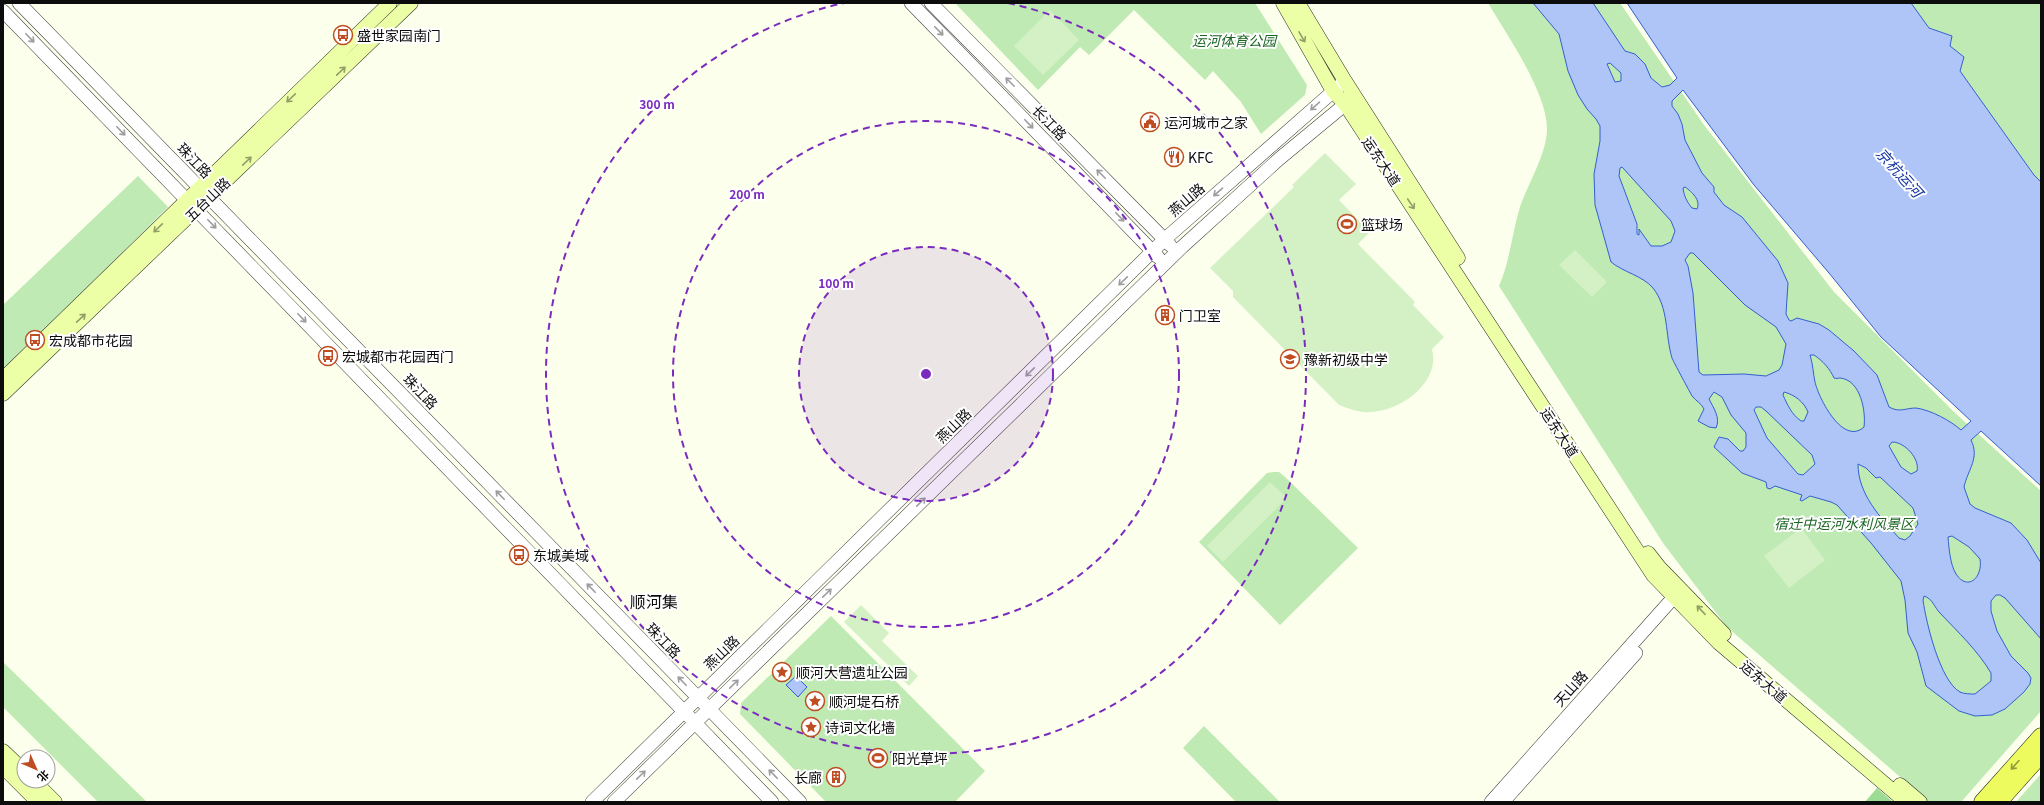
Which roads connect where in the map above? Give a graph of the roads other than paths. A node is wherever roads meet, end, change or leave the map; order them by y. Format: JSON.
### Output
{"nodes":[{"id":1,"x":19,"y":3,"type":"edge"},
{"id":2,"x":390,"y":3,"type":"edge"},
{"id":3,"x":411,"y":3,"type":"edge"},
{"id":4,"x":911,"y":3,"type":"edge"},
{"id":5,"x":931,"y":3,"type":"edge"},
{"id":6,"x":1282,"y":3,"type":"edge"},
{"id":7,"x":1298,"y":3,"type":"edge"},
{"id":8,"x":3,"y":10,"type":"edge"},
{"id":9,"x":1345,"y":81,"type":"junction"},
{"id":10,"x":1333,"y":91,"type":"junction"},
{"id":11,"x":1350,"y":100,"type":"junction"},
{"id":12,"x":204,"y":193,"type":"junction"},
{"id":13,"x":192,"y":204,"type":"junction"},
{"id":14,"x":1165,"y":239,"type":"junction"},
{"id":15,"x":1153,"y":251,"type":"junction"},
{"id":16,"x":1177,"y":252,"type":"junction"},
{"id":17,"x":1164,"y":264,"type":"junction"},
{"id":18,"x":3,"y":379,"type":"edge"},
{"id":19,"x":3,"y":394,"type":"edge"},
{"id":20,"x":1677,"y":600,"type":"junction"},
{"id":21,"x":698,"y":697,"type":"junction"},
{"id":22,"x":709,"y":708,"type":"junction"},
{"id":23,"x":684,"y":711,"type":"junction"},
{"id":24,"x":695,"y":722,"type":"junction"},
{"id":25,"x":2041,"y":736,"type":"edge"},
{"id":26,"x":3,"y":750,"type":"edge"},
{"id":27,"x":2041,"y":755,"type":"edge"},
{"id":28,"x":16,"y":763,"type":"edge"},
{"id":29,"x":3,"y":767,"type":"edge"},
{"id":30,"x":42,"y":789,"type":"edge"},
{"id":31,"x":38,"y":802,"type":"edge"},
{"id":32,"x":55,"y":802,"type":"edge"},
{"id":33,"x":592,"y":802,"type":"edge"},
{"id":34,"x":614,"y":802,"type":"edge"},
{"id":35,"x":772,"y":802,"type":"edge"},
{"id":36,"x":800,"y":802,"type":"edge"},
{"id":37,"x":1491,"y":802,"type":"edge"},
{"id":38,"x":1503,"y":802,"type":"edge"},
{"id":39,"x":1906,"y":802,"type":"edge"},
{"id":40,"x":1920,"y":802,"type":"edge"},
{"id":41,"x":1982,"y":802,"type":"edge"},
{"id":42,"x":1999,"y":802,"type":"edge"}],
"edges":[{"from":1,"to":12,"type":"street","name":"珠江路"},
{"from":2,"to":12,"type":"main road","name":"五台山路","one_way":true},
{"from":12,"to":3,"type":"main road","name":"五台山路","one_way":true},
{"from":4,"to":15,"type":"street","name":"长江路","one_way":true},
{"from":14,"to":5,"type":"street","name":"长江路","one_way":true},
{"from":6,"to":10,"type":"main road","name":"运东大道","one_way":true},
{"from":7,"to":9,"type":"main road","name":"运东大道"},
{"from":8,"to":13,"type":"street","one_way":true},
{"from":9,"to":10,"type":"street","name":"燕山路"},
{"from":9,"to":11,"type":"main road","name":"运东大道"},
{"from":10,"to":11,"type":"main road","name":"运东大道"},
{"from":10,"to":14,"type":"street","name":"燕山路","one_way":true},
{"from":11,"to":16,"type":"street"},
{"from":11,"to":20,"type":"main road","name":"运东大道","one_way":true},
{"from":40,"to":11,"type":"main road","name":"运东大道","one_way":true},
{"from":12,"to":13,"type":"main road","name":"五台山路"},
{"from":21,"to":12,"type":"street","name":"珠江路","one_way":true},
{"from":13,"to":18,"type":"main road","name":"五台山路","one_way":true},
{"from":19,"to":13,"type":"main road","name":"五台山路","one_way":true},
{"from":13,"to":23,"type":"street","one_way":true},
{"from":14,"to":15,"type":"street","name":"燕山路"},
{"from":14,"to":16,"type":"street","name":"长江路"},
{"from":15,"to":17,"type":"street","name":"长江路"},
{"from":15,"to":21,"type":"street","name":"燕山路","one_way":true},
{"from":16,"to":17,"type":"street"},
{"from":22,"to":17,"type":"street","one_way":true},
{"from":20,"to":37,"type":"street","name":"天山路"},
{"from":20,"to":38,"type":"street","name":"天山路"},
{"from":20,"to":39,"type":"main road","name":"运东大道"},
{"from":21,"to":22,"type":"street","name":"珠江路"},
{"from":21,"to":23,"type":"street","name":"燕山路"},
{"from":22,"to":24,"type":"street"},
{"from":36,"to":22,"type":"street","name":"珠江路","one_way":true},
{"from":23,"to":24,"type":"street"},
{"from":23,"to":33,"type":"street","name":"燕山路"},
{"from":34,"to":24,"type":"street","one_way":true},
{"from":24,"to":35,"type":"street"},
{"from":25,"to":41,"type":"main road","one_way":true},
{"from":26,"to":28,"type":"main road"},
{"from":27,"to":42,"type":"main road"},
{"from":29,"to":31,"type":"main road"},
{"from":30,"to":32,"type":"main road"}]}
